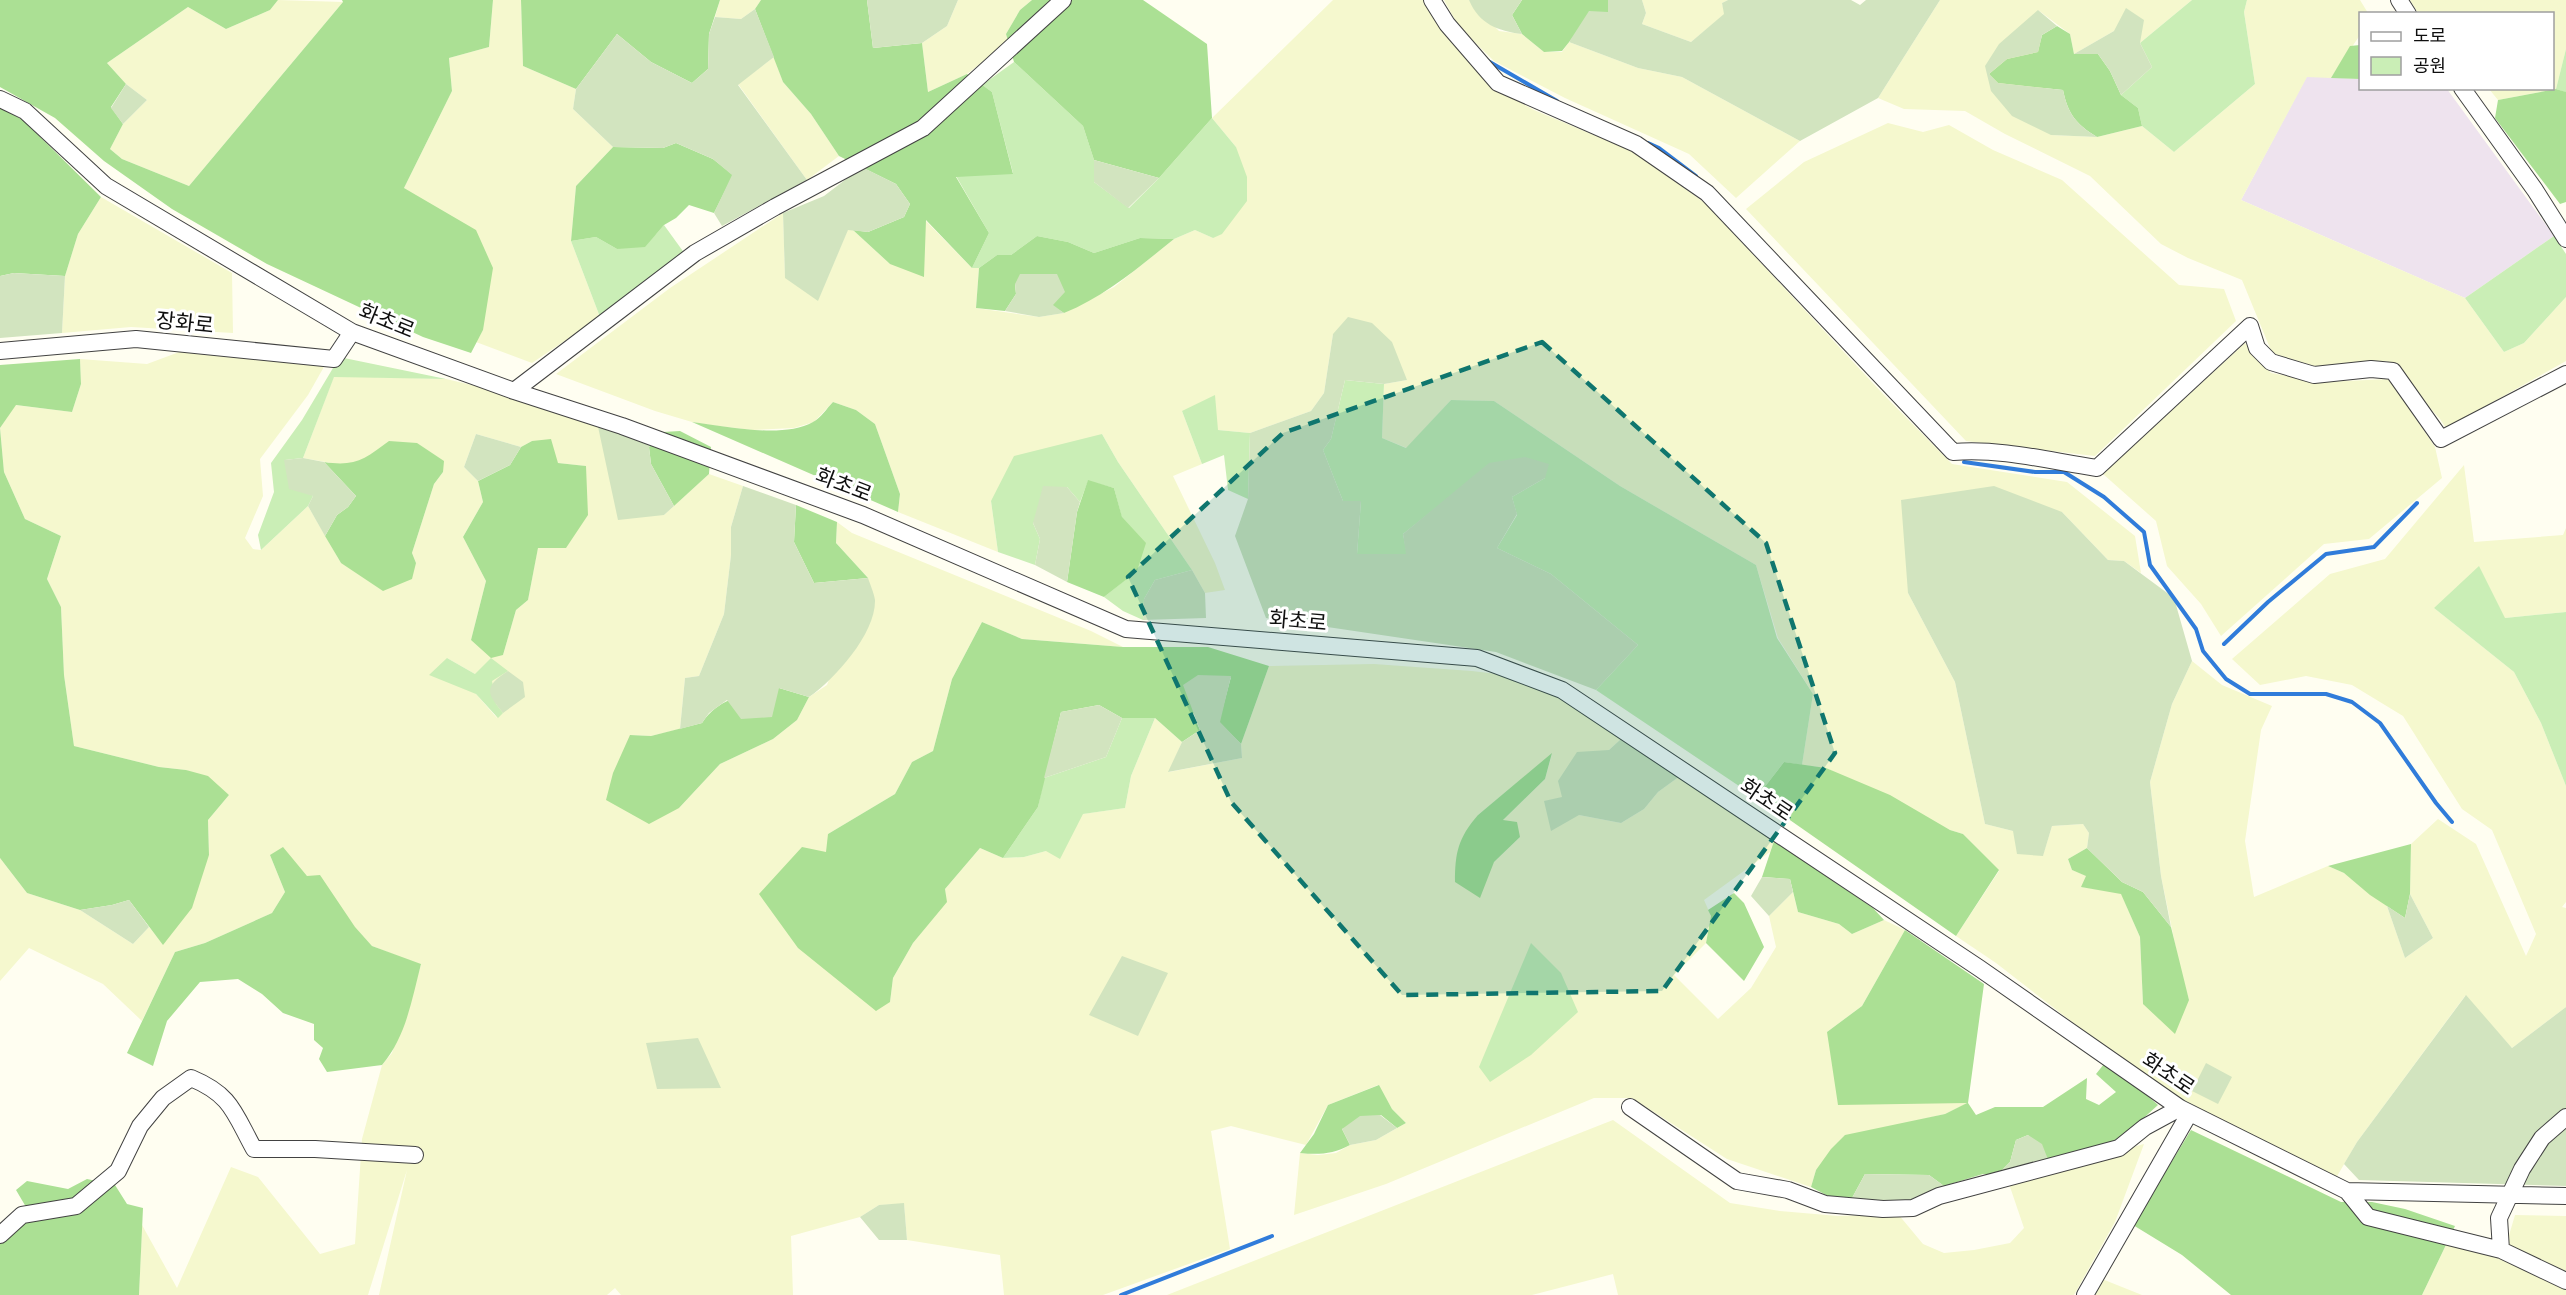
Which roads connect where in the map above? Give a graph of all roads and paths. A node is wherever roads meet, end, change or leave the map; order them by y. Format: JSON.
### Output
{"nodes":[{"id":1,"x":1063,"y":0,"type":"edge"},
{"id":2,"x":1432,"y":0,"type":"edge"},
{"id":3,"x":2463,"y":90,"type":"edge"},
{"id":4,"x":0,"y":99,"type":"edge"},
{"id":5,"x":2566,"y":239,"type":"edge"},
{"id":6,"x":352,"y":332,"type":"junction"},
{"id":7,"x":0,"y":351,"type":"edge"},
{"id":8,"x":2566,"y":374,"type":"edge"},
{"id":9,"x":514,"y":391,"type":"junction"},
{"id":10,"x":1630,"y":1107,"type":"dead end"},
{"id":11,"x":2184,"y":1111,"type":"junction"},
{"id":12,"x":2566,"y":1117,"type":"edge"},
{"id":13,"x":415,"y":1155,"type":"dead end"},
{"id":14,"x":2348,"y":1191,"type":"junction"},
{"id":15,"x":2510,"y":1195,"type":"junction"},
{"id":16,"x":2566,"y":1196,"type":"edge"},
{"id":17,"x":0,"y":1235,"type":"edge"},
{"id":18,"x":2501,"y":1250,"type":"junction"},
{"id":19,"x":2566,"y":1281,"type":"edge"},
{"id":20,"x":2085,"y":1295,"type":"edge"}],
"edges":[{"from":1,"to":9,"type":"street"},
{"from":2,"to":8,"type":"street"},
{"from":3,"to":5,"type":"street"},
{"from":4,"to":6,"type":"street","name":"화초로"},
{"from":6,"to":7,"type":"street","name":"장화로"},
{"from":6,"to":9,"type":"street","name":"화초로"},
{"from":9,"to":11,"type":"street","name":"화초로"},
{"from":10,"to":11,"type":"street"},
{"from":11,"to":14,"type":"street","name":"화초로"},
{"from":11,"to":20,"type":"street"},
{"from":12,"to":15,"type":"street"},
{"from":13,"to":17,"type":"street"},
{"from":14,"to":15,"type":"street","name":"화초로"},
{"from":14,"to":18,"type":"street"},
{"from":15,"to":16,"type":"street","name":"화초로"},
{"from":15,"to":18,"type":"street"},
{"from":18,"to":19,"type":"street"}]}
